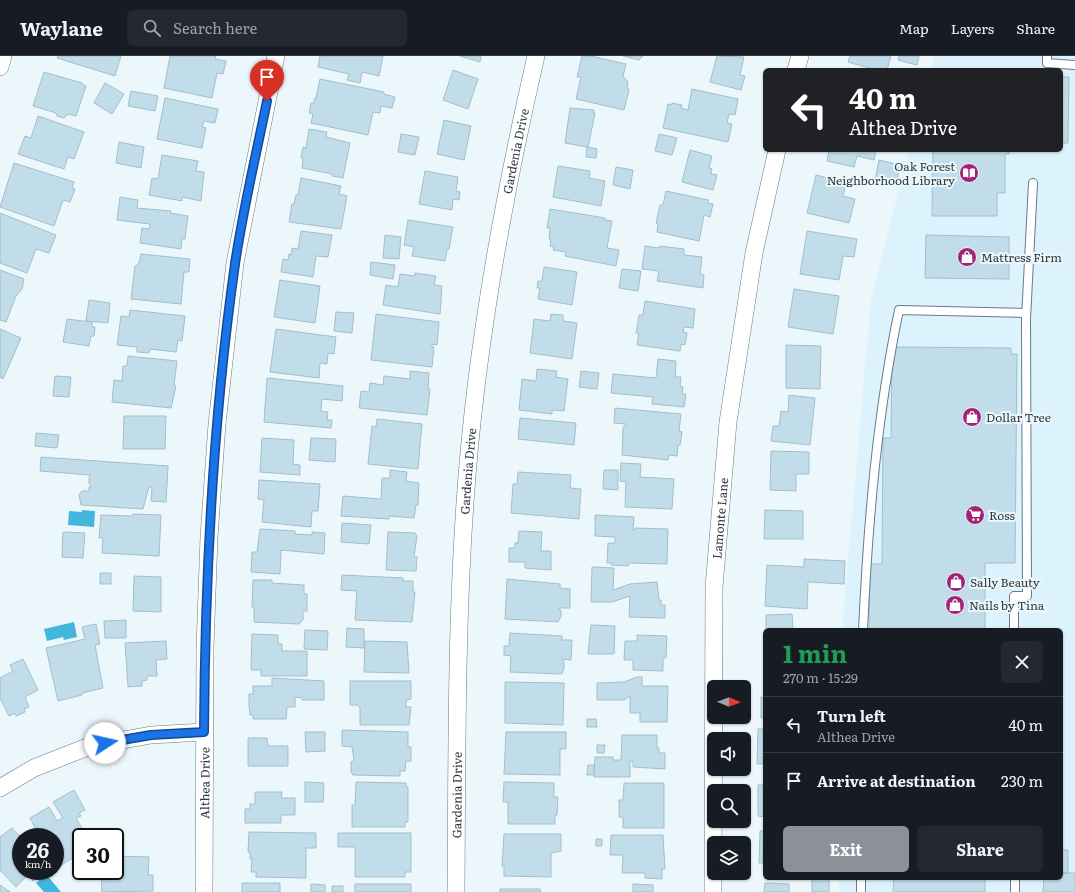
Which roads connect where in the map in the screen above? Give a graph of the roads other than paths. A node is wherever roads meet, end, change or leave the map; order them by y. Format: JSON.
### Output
{"nodes":[{"id":1,"x":3,"y":56,"type":"edge"},
{"id":2,"x":276,"y":56,"type":"edge"},
{"id":3,"x":536,"y":56,"type":"edge"},
{"id":4,"x":800,"y":56,"type":"edge"},
{"id":5,"x":1047,"y":56,"type":"edge"},
{"id":6,"x":1075,"y":65,"type":"edge"},
{"id":7,"x":0,"y":67,"type":"edge"},
{"id":8,"x":797,"y":68,"type":"edge"},
{"id":9,"x":777,"y":152,"type":"edge"},
{"id":10,"x":1033,"y":184,"type":"dead end"},
{"id":11,"x":1026,"y":313,"type":"junction"},
{"id":12,"x":863,"y":628,"type":"edge"},
{"id":13,"x":1014,"y":628,"type":"edge"},
{"id":14,"x":204,"y":732,"type":"junction"},
{"id":15,"x":0,"y":788,"type":"edge"},
{"id":16,"x":861,"y":880,"type":"edge"},
{"id":17,"x":1015,"y":880,"type":"edge"},
{"id":18,"x":204,"y":892,"type":"edge"},
{"id":19,"x":456,"y":892,"type":"edge"},
{"id":20,"x":713,"y":892,"type":"edge"},
{"id":21,"x":861,"y":892,"type":"edge"},
{"id":22,"x":1015,"y":892,"type":"edge"}],
"edges":[{"from":1,"to":7,"type":"street"},
{"from":2,"to":14,"type":"street","name":"Althea Drive"},
{"from":3,"to":19,"type":"street","name":"Gardenia Drive"},
{"from":4,"to":8,"type":"street"},
{"from":5,"to":6,"type":"lane"},
{"from":9,"to":20,"type":"street","name":"Lamonte Lane"},
{"from":10,"to":11,"type":"lane"},
{"from":11,"to":12,"type":"lane"},
{"from":11,"to":13,"type":"lane"},
{"from":14,"to":15,"type":"street"},
{"from":14,"to":18,"type":"street","name":"Althea Drive"},
{"from":16,"to":21,"type":"lane"},
{"from":17,"to":22,"type":"lane"}]}
